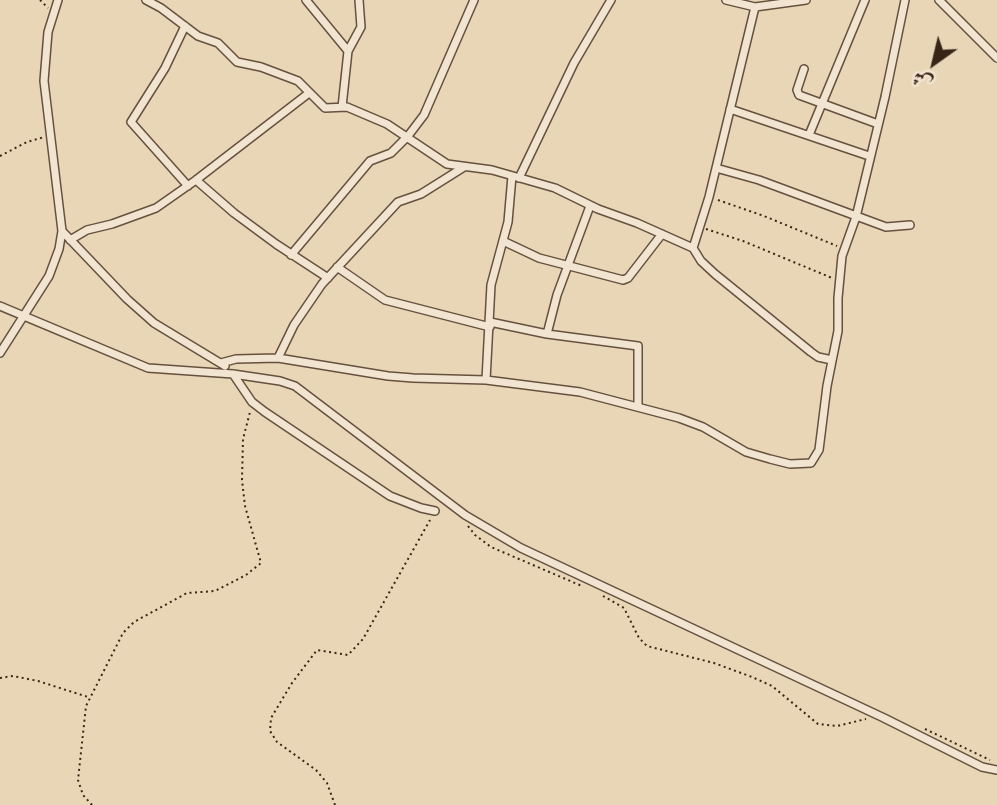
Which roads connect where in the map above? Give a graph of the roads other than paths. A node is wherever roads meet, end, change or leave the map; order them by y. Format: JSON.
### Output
{"nodes":[{"id":1,"x":58,"y":0,"type":"edge"},
{"id":2,"x":146,"y":0,"type":"edge"},
{"id":3,"x":306,"y":0,"type":"edge"},
{"id":4,"x":359,"y":0,"type":"edge"},
{"id":5,"x":474,"y":0,"type":"edge"},
{"id":6,"x":611,"y":0,"type":"edge"},
{"id":7,"x":726,"y":0,"type":"edge"},
{"id":8,"x":806,"y":0,"type":"edge"},
{"id":9,"x":865,"y":0,"type":"edge"},
{"id":10,"x":905,"y":0,"type":"edge"},
{"id":11,"x":939,"y":0,"type":"edge"},
{"id":12,"x":755,"y":7,"type":"junction"},
{"id":13,"x":185,"y":26,"type":"junction"},
{"id":14,"x":348,"y":51,"type":"junction"},
{"id":15,"x":997,"y":58,"type":"edge"},
{"id":16,"x":804,"y":69,"type":"dead end"},
{"id":17,"x":309,"y":93,"type":"junction"},
{"id":18,"x":822,"y":104,"type":"junction"},
{"id":19,"x":342,"y":107,"type":"junction"},
{"id":20,"x":730,"y":109,"type":"junction"},
{"id":21,"x":878,"y":124,"type":"junction"},
{"id":22,"x":808,"y":135,"type":"junction"},
{"id":23,"x":408,"y":136,"type":"junction"},
{"id":24,"x":870,"y":156,"type":"junction"},
{"id":25,"x":464,"y":167,"type":"junction"},
{"id":26,"x":716,"y":168,"type":"junction"},
{"id":27,"x":516,"y":177,"type":"junction"},
{"id":28,"x":196,"y":180,"type":"junction"},
{"id":29,"x":188,"y":186,"type":"junction"},
{"id":30,"x":590,"y":206,"type":"junction"},
{"id":31,"x":856,"y":217,"type":"junction"},
{"id":32,"x":910,"y":225,"type":"dead end"},
{"id":33,"x":62,"y":231,"type":"junction"},
{"id":34,"x":662,"y":234,"type":"junction"},
{"id":35,"x":70,"y":240,"type":"junction"},
{"id":36,"x":503,"y":241,"type":"junction"},
{"id":37,"x":693,"y":248,"type":"junction"},
{"id":38,"x":291,"y":255,"type":"junction"},
{"id":39,"x":569,"y":266,"type":"junction"},
{"id":40,"x":337,"y":267,"type":"junction"},
{"id":41,"x":328,"y":278,"type":"junction"},
{"id":42,"x":0,"y":306,"type":"edge"},
{"id":43,"x":25,"y":315,"type":"junction"},
{"id":44,"x":490,"y":324,"type":"junction"},
{"id":45,"x":547,"y":334,"type":"junction"},
{"id":46,"x":0,"y":354,"type":"edge"},
{"id":47,"x":278,"y":358,"type":"junction"},
{"id":48,"x":832,"y":360,"type":"junction"},
{"id":49,"x":221,"y":363,"type":"junction"},
{"id":50,"x":233,"y":374,"type":"junction"},
{"id":51,"x":486,"y":380,"type":"junction"},
{"id":52,"x":638,"y":406,"type":"junction"},
{"id":53,"x":435,"y":511,"type":"road end"},
{"id":54,"x":997,"y":770,"type":"edge"}],
"edges":[{"from":1,"to":33,"type":"street"},
{"from":2,"to":13,"type":"street"},
{"from":3,"to":14,"type":"street"},
{"from":4,"to":14,"type":"street"},
{"from":5,"to":23,"type":"street"},
{"from":6,"to":27,"type":"street"},
{"from":7,"to":12,"type":"street"},
{"from":8,"to":12,"type":"street"},
{"from":9,"to":18,"type":"street"},
{"from":10,"to":21,"type":"street"},
{"from":11,"to":15,"type":"street"},
{"from":12,"to":20,"type":"street"},
{"from":13,"to":17,"type":"street"},
{"from":13,"to":29,"type":"street"},
{"from":14,"to":19,"type":"street"},
{"from":16,"to":18,"type":"street"},
{"from":17,"to":19,"type":"street"},
{"from":17,"to":28,"type":"street"},
{"from":18,"to":21,"type":"street"},
{"from":18,"to":22,"type":"street"},
{"from":19,"to":23,"type":"street"},
{"from":20,"to":22,"type":"street"},
{"from":20,"to":26,"type":"street"},
{"from":21,"to":24,"type":"street"},
{"from":22,"to":24,"type":"street"},
{"from":23,"to":25,"type":"street"},
{"from":23,"to":38,"type":"street"},
{"from":24,"to":31,"type":"street"},
{"from":25,"to":27,"type":"street"},
{"from":25,"to":40,"type":"street"},
{"from":26,"to":31,"type":"street"},
{"from":26,"to":37,"type":"street"},
{"from":27,"to":30,"type":"street"},
{"from":27,"to":36,"type":"street"},
{"from":28,"to":29,"type":"street"},
{"from":28,"to":38,"type":"street"},
{"from":29,"to":35,"type":"street"},
{"from":30,"to":34,"type":"street"},
{"from":30,"to":39,"type":"street"},
{"from":31,"to":32,"type":"street"},
{"from":31,"to":48,"type":"street"},
{"from":33,"to":35,"type":"street"},
{"from":33,"to":43,"type":"street"},
{"from":34,"to":37,"type":"street"},
{"from":34,"to":39,"type":"street"},
{"from":35,"to":49,"type":"street"},
{"from":36,"to":39,"type":"street"},
{"from":36,"to":44,"type":"street"},
{"from":37,"to":48,"type":"street"},
{"from":38,"to":41,"type":"street"},
{"from":39,"to":45,"type":"street"},
{"from":40,"to":41,"type":"street"},
{"from":40,"to":44,"type":"street"},
{"from":41,"to":47,"type":"street"},
{"from":42,"to":43,"type":"street"},
{"from":43,"to":46,"type":"street"},
{"from":43,"to":50,"type":"street"},
{"from":44,"to":45,"type":"street"},
{"from":44,"to":51,"type":"street"},
{"from":45,"to":52,"type":"street"},
{"from":47,"to":49,"type":"street"},
{"from":47,"to":51,"type":"street"},
{"from":48,"to":52,"type":"street"},
{"from":49,"to":50,"type":"street"},
{"from":50,"to":53,"type":"street"},
{"from":50,"to":54,"type":"street"},
{"from":51,"to":52,"type":"street"}]}
